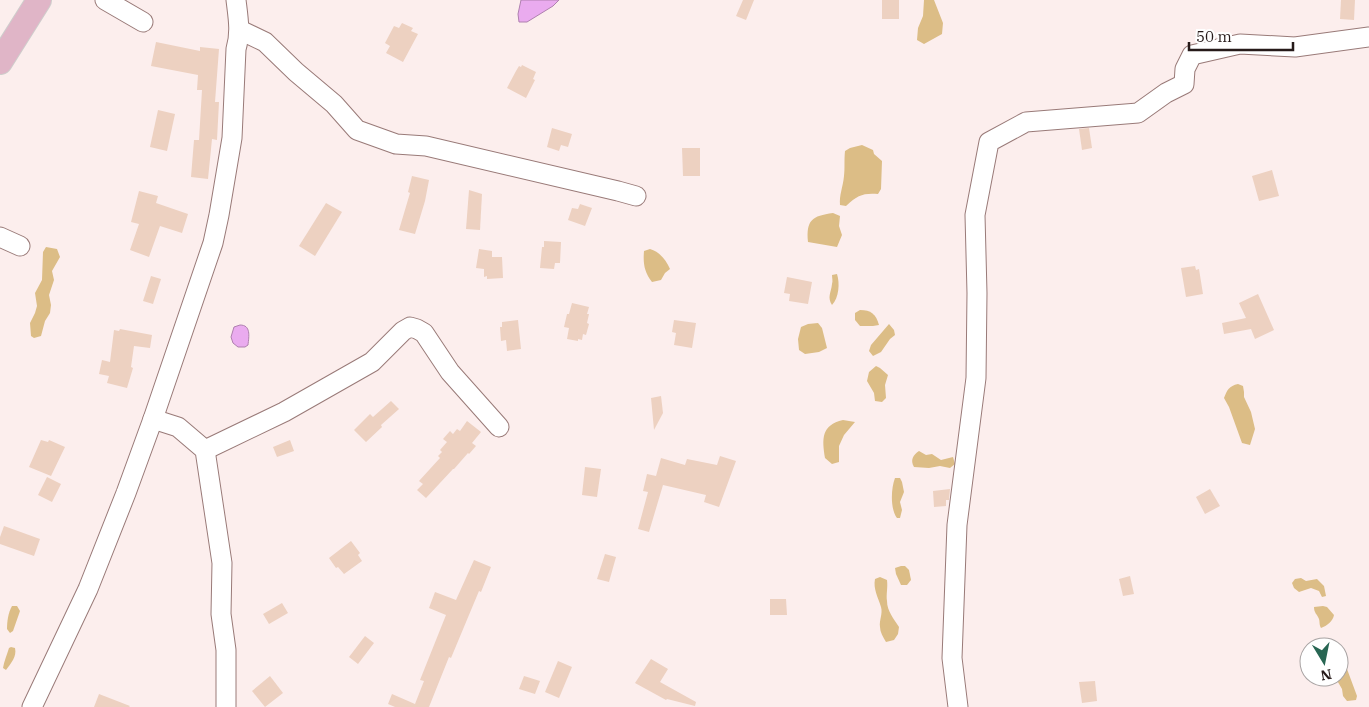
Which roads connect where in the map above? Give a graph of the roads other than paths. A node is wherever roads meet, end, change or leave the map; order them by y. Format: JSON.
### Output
{"nodes":[{"id":1,"x":39,"y":0,"type":"edge"},
{"id":2,"x":105,"y":0,"type":"edge"},
{"id":3,"x":236,"y":0,"type":"edge"},
{"id":4,"x":143,"y":22,"type":"dead end"},
{"id":5,"x":240,"y":30,"type":"junction"},
{"id":6,"x":1369,"y":37,"type":"edge"},
{"id":7,"x":0,"y":62,"type":"edge"},
{"id":8,"x":636,"y":196,"type":"dead end"},
{"id":9,"x":0,"y":237,"type":"edge"},
{"id":10,"x":20,"y":246,"type":"dead end"},
{"id":11,"x":152,"y":419,"type":"junction"},
{"id":12,"x":499,"y":427,"type":"dead end"},
{"id":13,"x":205,"y":450,"type":"junction"},
{"id":14,"x":32,"y":707,"type":"edge"},
{"id":15,"x":226,"y":707,"type":"edge"},
{"id":16,"x":958,"y":707,"type":"edge"}],
"edges":[{"from":1,"to":7,"type":"main road"},
{"from":2,"to":4,"type":"street"},
{"from":3,"to":5,"type":"street"},
{"from":5,"to":8,"type":"street"},
{"from":5,"to":11,"type":"street"},
{"from":6,"to":16,"type":"street"},
{"from":9,"to":10,"type":"street"},
{"from":11,"to":13,"type":"street"},
{"from":11,"to":14,"type":"street"},
{"from":12,"to":13,"type":"street"},
{"from":13,"to":15,"type":"street"}]}
